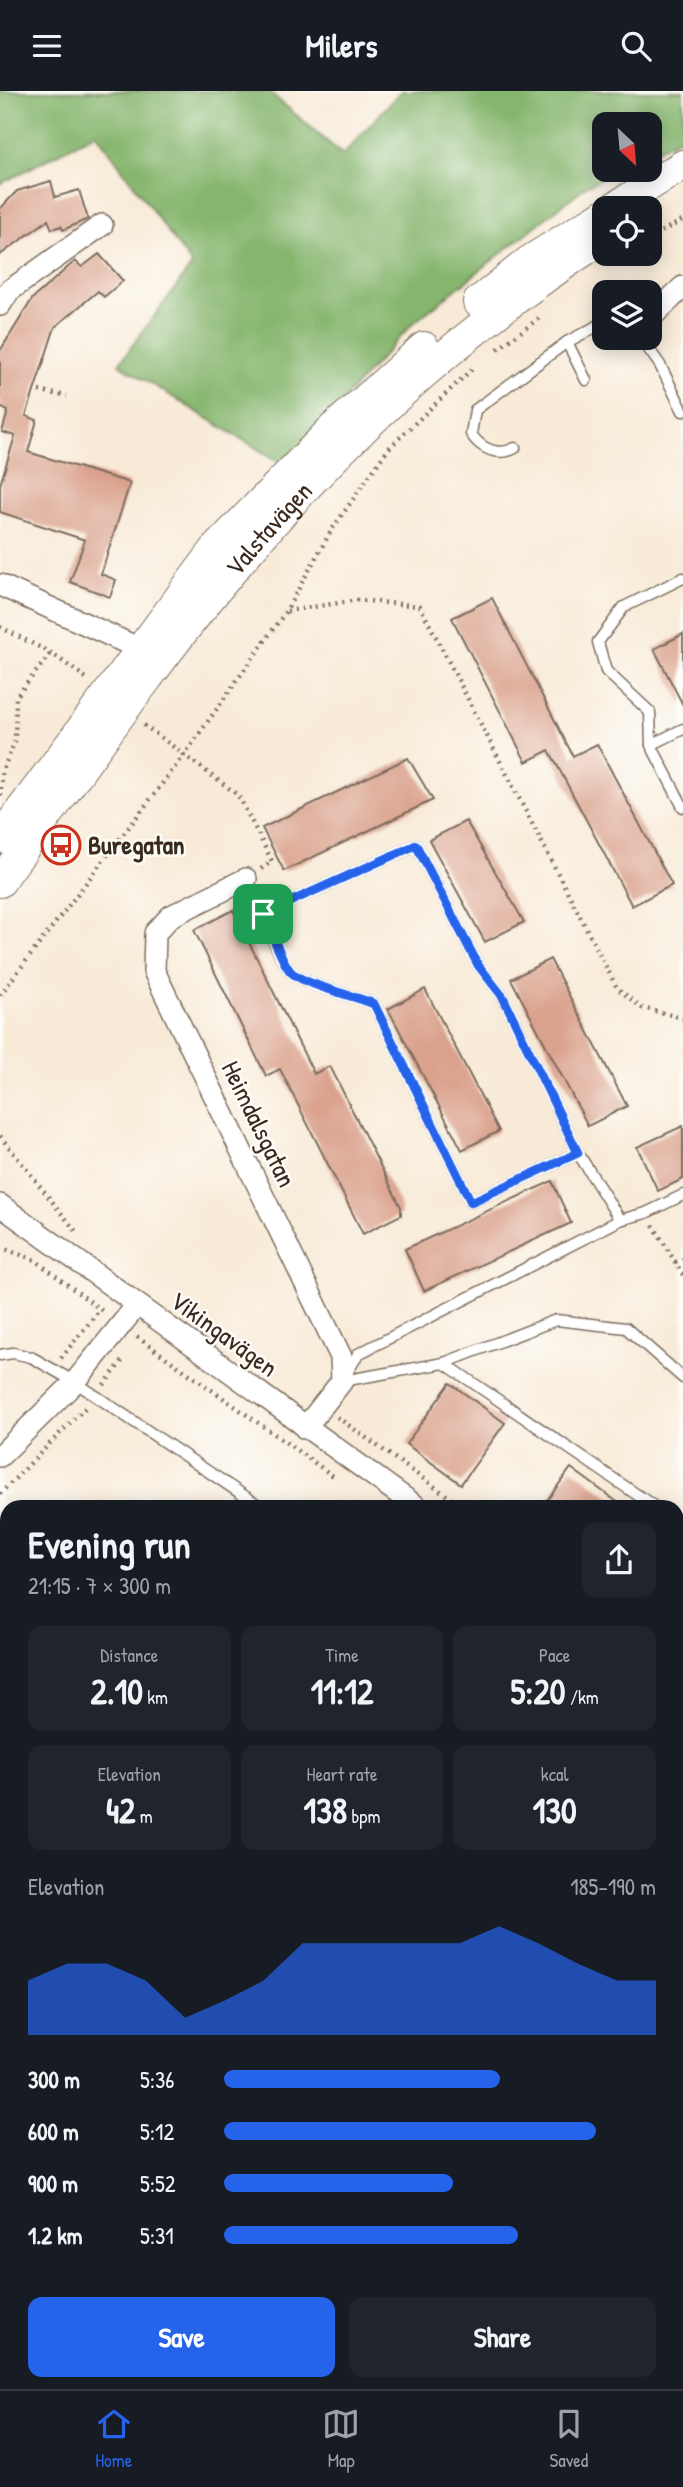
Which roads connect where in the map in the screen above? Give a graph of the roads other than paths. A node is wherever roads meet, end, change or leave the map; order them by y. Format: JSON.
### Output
{"nodes":[{"id":1,"x":683,"y":165,"type":"edge"},
{"id":2,"x":683,"y":188,"type":"edge"},
{"id":3,"x":632,"y":196,"type":"edge"},
{"id":4,"x":662,"y":201,"type":"edge"},
{"id":5,"x":592,"y":222,"type":"edge"},
{"id":6,"x":102,"y":225,"type":"dead end"},
{"id":7,"x":592,"y":246,"type":"edge"},
{"id":8,"x":683,"y":287,"type":"edge"},
{"id":9,"x":0,"y":305,"type":"edge"},
{"id":10,"x":662,"y":307,"type":"edge"},
{"id":11,"x":592,"y":329,"type":"edge"},
{"id":12,"x":567,"y":342,"type":"junction"},
{"id":13,"x":649,"y":350,"type":"edge"},
{"id":14,"x":586,"y":380,"type":"dead end"},
{"id":15,"x":683,"y":411,"type":"edge"},
{"id":16,"x":515,"y":448,"type":"dead end"},
{"id":17,"x":683,"y":578,"type":"edge"},
{"id":18,"x":0,"y":586,"type":"edge"},
{"id":19,"x":151,"y":654,"type":"junction"},
{"id":20,"x":683,"y":729,"type":"edge"},
{"id":21,"x":651,"y":745,"type":"junction"},
{"id":22,"x":683,"y":807,"type":"edge"},
{"id":23,"x":0,"y":838,"type":"edge"},
{"id":24,"x":246,"y":879,"type":"joint"},
{"id":25,"x":0,"y":882,"type":"edge"},
{"id":26,"x":263,"y":914,"type":"junction"},
{"id":27,"x":578,"y":1153,"type":"junction"},
{"id":28,"x":683,"y":1195,"type":"edge"},
{"id":29,"x":0,"y":1205,"type":"edge"},
{"id":30,"x":620,"y":1220,"type":"junction"},
{"id":31,"x":137,"y":1304,"type":"junction"},
{"id":32,"x":0,"y":1355,"type":"edge"},
{"id":33,"x":444,"y":1363,"type":"junction"},
{"id":34,"x":683,"y":1378,"type":"edge"},
{"id":35,"x":342,"y":1381,"type":"junction"},
{"id":36,"x":75,"y":1382,"type":"junction"},
{"id":37,"x":305,"y":1428,"type":"junction"},
{"id":38,"x":0,"y":1456,"type":"edge"},
{"id":39,"x":251,"y":1500,"type":"edge"},
{"id":40,"x":407,"y":1500,"type":"edge"},
{"id":41,"x":645,"y":1500,"type":"edge"}],
"edges":[{"from":1,"to":3,"type":"street"},
{"from":2,"to":4,"type":"street"},
{"from":5,"to":19,"type":"street","name":"Valstavägen"},
{"from":6,"to":9,"type":"street"},
{"from":7,"to":19,"type":"street","name":"Valstavägen"},
{"from":8,"to":10,"type":"street"},
{"from":11,"to":12,"type":"lane"},
{"from":12,"to":14,"type":"lane"},
{"from":12,"to":16,"type":"lane"},
{"from":13,"to":15,"type":"lane"},
{"from":17,"to":21,"type":"lane"},
{"from":18,"to":19,"type":"street"},
{"from":19,"to":23,"type":"street","name":"Valstavägen"},
{"from":19,"to":25,"type":"street","name":"Valstavägen"},
{"from":20,"to":21,"type":"lane"},
{"from":21,"to":22,"type":"lane"},
{"from":24,"to":26,"type":"lane"},
{"from":24,"to":35,"type":"street","name":"Heimdalsgatan"},
{"from":26,"to":27,"type":"lane"},
{"from":26,"to":27,"type":"lane"},
{"from":27,"to":30,"type":"lane"},
{"from":28,"to":30,"type":"lane"},
{"from":29,"to":31,"type":"street","name":"Vikingavägen"},
{"from":30,"to":35,"type":"lane"},
{"from":31,"to":36,"type":"street"},
{"from":31,"to":37,"type":"street","name":"Vikingavägen"},
{"from":32,"to":36,"type":"lane"},
{"from":33,"to":34,"type":"lane"},
{"from":33,"to":35,"type":"lane"},
{"from":33,"to":41,"type":"lane"},
{"from":35,"to":37,"type":"street"},
{"from":36,"to":38,"type":"street"},
{"from":36,"to":39,"type":"lane"},
{"from":37,"to":40,"type":"street","name":"Vikingavägen"}]}
